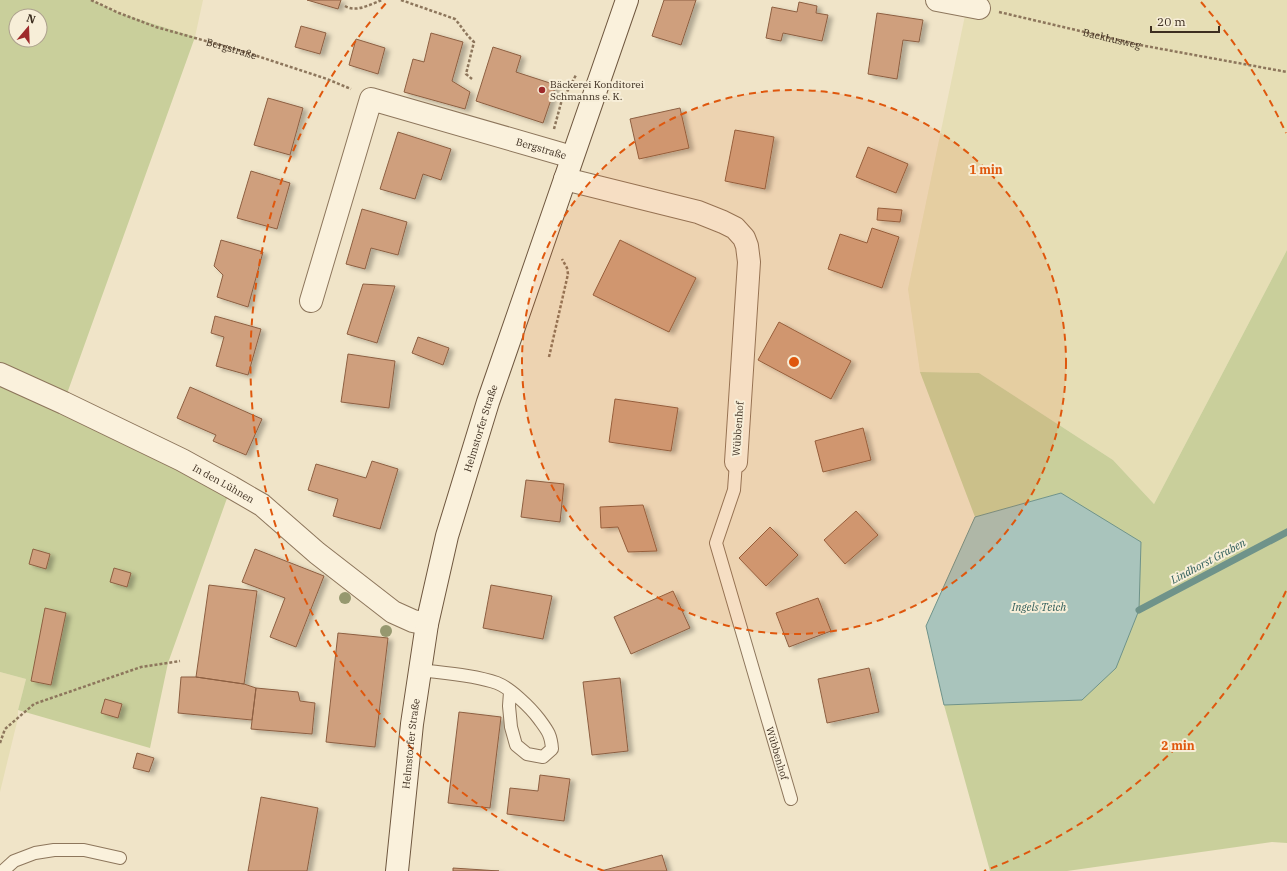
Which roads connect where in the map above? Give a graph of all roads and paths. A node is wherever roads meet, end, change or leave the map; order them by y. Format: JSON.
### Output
{"nodes":[{"id":1,"x":91,"y":0,"type":"edge"},
{"id":2,"x":382,"y":0,"type":"edge"},
{"id":3,"x":401,"y":0,"type":"edge"},
{"id":4,"x":627,"y":0,"type":"edge"},
{"id":5,"x":938,"y":0,"type":"edge"},
{"id":6,"x":345,"y":6,"type":"dead end"},
{"id":7,"x":979,"y":8,"type":"joint"},
{"id":8,"x":1287,"y":72,"type":"edge"},
{"id":9,"x":472,"y":79,"type":"dead end"},
{"id":10,"x":371,"y":99,"type":"junction"},
{"id":11,"x":572,"y":157,"type":"junction"},
{"id":12,"x":565,"y":179,"type":"junction"},
{"id":13,"x":560,"y":258,"type":"dead end"},
{"id":14,"x":311,"y":301,"type":"dead end"},
{"id":15,"x":549,"y":357,"type":"dead end"},
{"id":16,"x":0,"y":374,"type":"edge"},
{"id":17,"x":736,"y":462,"type":"joint"},
{"id":18,"x":427,"y":624,"type":"junction"},
{"id":19,"x":180,"y":661,"type":"dead end"},
{"id":20,"x":420,"y":670,"type":"junction"},
{"id":21,"x":510,"y":692,"type":"junction"},
{"id":22,"x":0,"y":743,"type":"edge"},
{"id":23,"x":791,"y":799,"type":"dead end"},
{"id":24,"x":120,"y":858,"type":"dead end"},
{"id":25,"x":3,"y":871,"type":"edge"},
{"id":26,"x":397,"y":871,"type":"edge"}],
"edges":[{"from":1,"to":10,"type":"path","name":"Bergstraße"},
{"from":2,"to":6,"type":"path"},
{"from":3,"to":9,"type":"path"},
{"from":4,"to":11,"type":"street","name":"Helmstorfer Straße"},
{"from":5,"to":7,"type":"street"},
{"from":7,"to":8,"type":"path","name":"Backhusweg"},
{"from":10,"to":11,"type":"street","name":"Bergstraße"},
{"from":10,"to":14,"type":"street"},
{"from":11,"to":12,"type":"street","name":"Helmstorfer Straße"},
{"from":12,"to":17,"type":"street","name":"Wübbenhof"},
{"from":12,"to":18,"type":"street","name":"Helmstorfer Straße"},
{"from":13,"to":15,"type":"path"},
{"from":16,"to":18,"type":"street","name":"In den Lühnen"},
{"from":17,"to":23,"type":"lane","name":"Wübbenhof"},
{"from":18,"to":20,"type":"street","name":"Helmstorfer Straße"},
{"from":19,"to":22,"type":"path"},
{"from":20,"to":21,"type":"lane"},
{"from":20,"to":26,"type":"street","name":"Helmstorfer Straße"},
{"from":21,"to":21,"type":"lane"},
{"from":24,"to":25,"type":"lane"}]}
